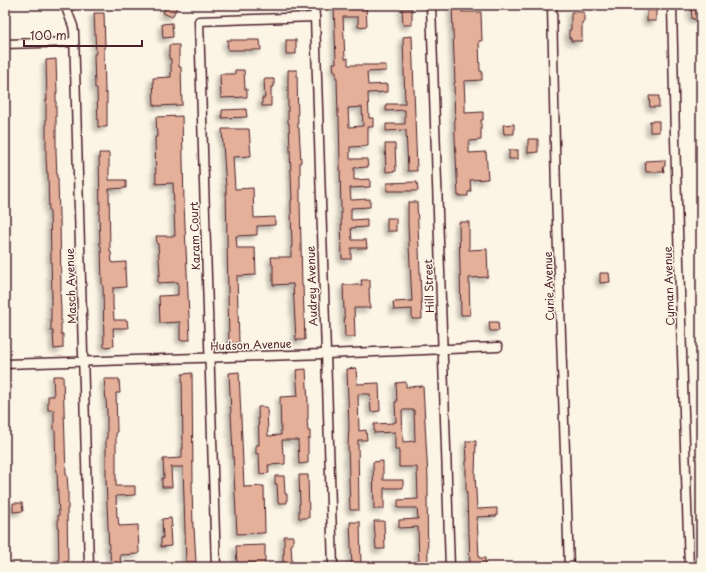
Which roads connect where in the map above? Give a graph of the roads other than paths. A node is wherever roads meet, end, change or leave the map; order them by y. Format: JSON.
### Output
{"nodes":[{"id":1,"x":65,"y":5,"type":"edge"},
{"id":2,"x":314,"y":5,"type":"edge"},
{"id":3,"x":431,"y":5,"type":"edge"},
{"id":4,"x":552,"y":5,"type":"edge"},
{"id":5,"x":672,"y":5,"type":"edge"},
{"id":6,"x":315,"y":17,"type":"junction"},
{"id":7,"x":74,"y":42,"type":"junction"},
{"id":8,"x":5,"y":44,"type":"edge"},
{"id":9,"x":498,"y":348,"type":"dead end"},
{"id":10,"x":442,"y":350,"type":"junction"},
{"id":11,"x":326,"y":354,"type":"junction"},
{"id":12,"x":210,"y":358,"type":"junction"},
{"id":13,"x":84,"y":361,"type":"junction"},
{"id":14,"x":5,"y":364,"type":"edge"},
{"id":15,"x":89,"y":567,"type":"edge"},
{"id":16,"x":216,"y":567,"type":"edge"},
{"id":17,"x":333,"y":567,"type":"edge"},
{"id":18,"x":450,"y":567,"type":"edge"},
{"id":19,"x":569,"y":567,"type":"edge"},
{"id":20,"x":689,"y":567,"type":"edge"}],
"edges":[{"from":1,"to":7,"type":"street","name":"Masch Avenue"},
{"from":2,"to":6,"type":"street","name":"Audrey Avenue"},
{"from":3,"to":10,"type":"street","name":"Hill Street"},
{"from":4,"to":19,"type":"street","name":"Curie Avenue"},
{"from":5,"to":20,"type":"street","name":"Cyman Avenue"},
{"from":6,"to":11,"type":"street","name":"Audrey Avenue"},
{"from":6,"to":12,"type":"street","name":"Karam Court"},
{"from":7,"to":8,"type":"street"},
{"from":7,"to":13,"type":"street","name":"Masch Avenue"},
{"from":9,"to":10,"type":"street","name":"Hudson Avenue"},
{"from":10,"to":11,"type":"street","name":"Hudson Avenue"},
{"from":10,"to":18,"type":"street","name":"Hill Street"},
{"from":11,"to":12,"type":"street","name":"Hudson Avenue"},
{"from":11,"to":17,"type":"street","name":"Audrey Avenue"},
{"from":12,"to":13,"type":"street","name":"Hudson Avenue"},
{"from":12,"to":16,"type":"street","name":"Karam Court"},
{"from":13,"to":14,"type":"street","name":"Hudson Avenue"},
{"from":13,"to":15,"type":"street","name":"Masch Avenue"}]}
